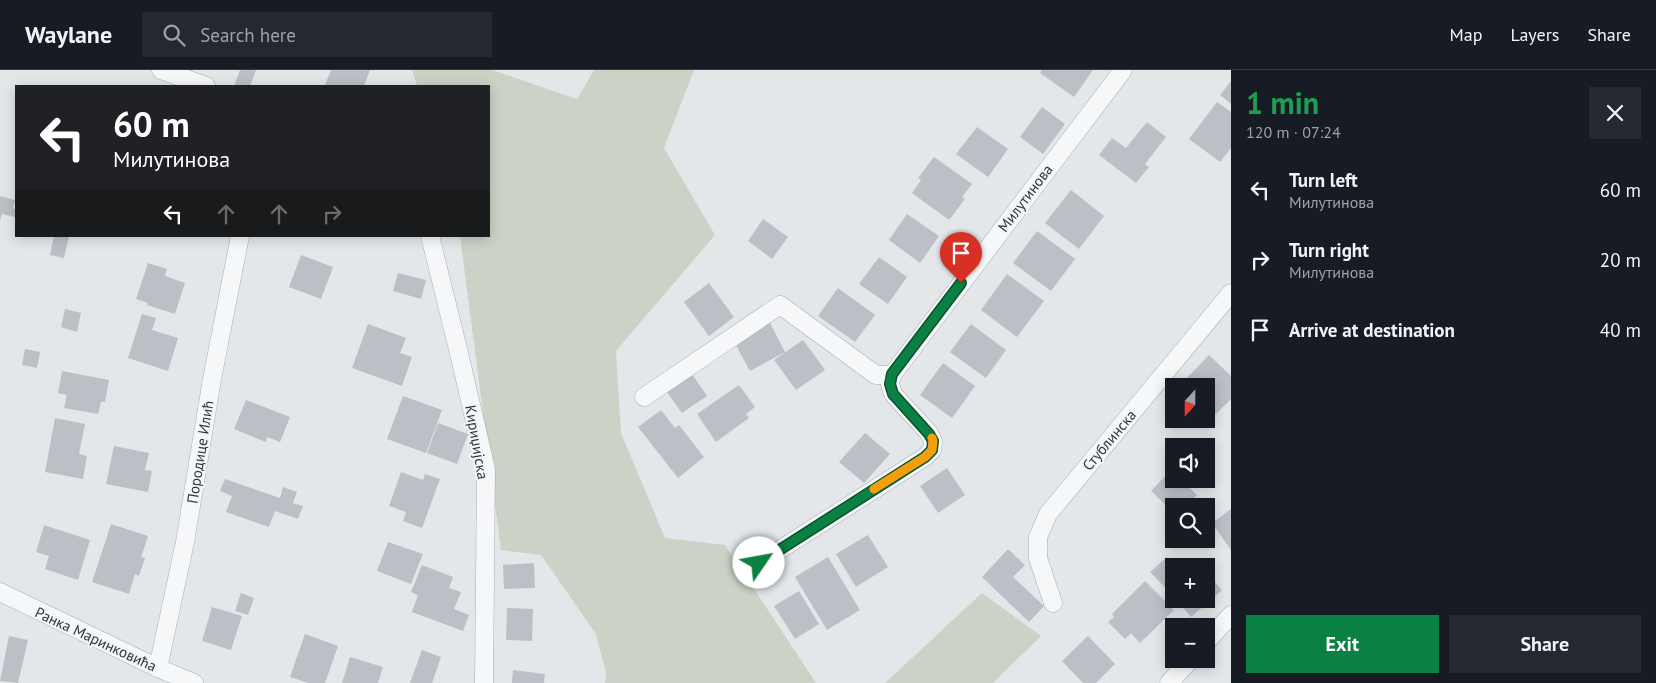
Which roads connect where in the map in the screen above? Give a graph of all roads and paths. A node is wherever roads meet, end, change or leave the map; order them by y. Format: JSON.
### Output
{"nodes":[{"id":1,"x":161,"y":70,"type":"edge"},
{"id":2,"x":1123,"y":70,"type":"edge"},
{"id":3,"x":203,"y":85,"type":"edge"},
{"id":4,"x":240,"y":237,"type":"edge"},
{"id":5,"x":430,"y":237,"type":"edge"},
{"id":6,"x":1231,"y":293,"type":"edge"},
{"id":7,"x":892,"y":374,"type":"junction"},
{"id":8,"x":644,"y":397,"type":"dead end"},
{"id":9,"x":759,"y":563,"type":"dead end"},
{"id":10,"x":0,"y":592,"type":"edge"},
{"id":11,"x":1053,"y":603,"type":"dead end"},
{"id":12,"x":1231,"y":615,"type":"edge"},
{"id":13,"x":1215,"y":632,"type":"edge"},
{"id":14,"x":158,"y":668,"type":"junction"},
{"id":15,"x":1183,"y":668,"type":"edge"},
{"id":16,"x":194,"y":683,"type":"edge"},
{"id":17,"x":484,"y":683,"type":"edge"},
{"id":18,"x":1169,"y":683,"type":"edge"}],
"edges":[{"from":1,"to":3,"type":"street"},
{"from":2,"to":7,"type":"street","name":"Милутинова"},
{"from":4,"to":14,"type":"street","name":"Породице Илић"},
{"from":5,"to":17,"type":"street","name":"Кириџијска"},
{"from":6,"to":11,"type":"street","name":"Стублинска"},
{"from":7,"to":8,"type":"street"},
{"from":7,"to":9,"type":"street"},
{"from":10,"to":14,"type":"street","name":"Ранка Маринковића"},
{"from":12,"to":13,"type":"street"},
{"from":14,"to":16,"type":"street","name":"Ранка Маринковића"},
{"from":15,"to":18,"type":"street"}]}
